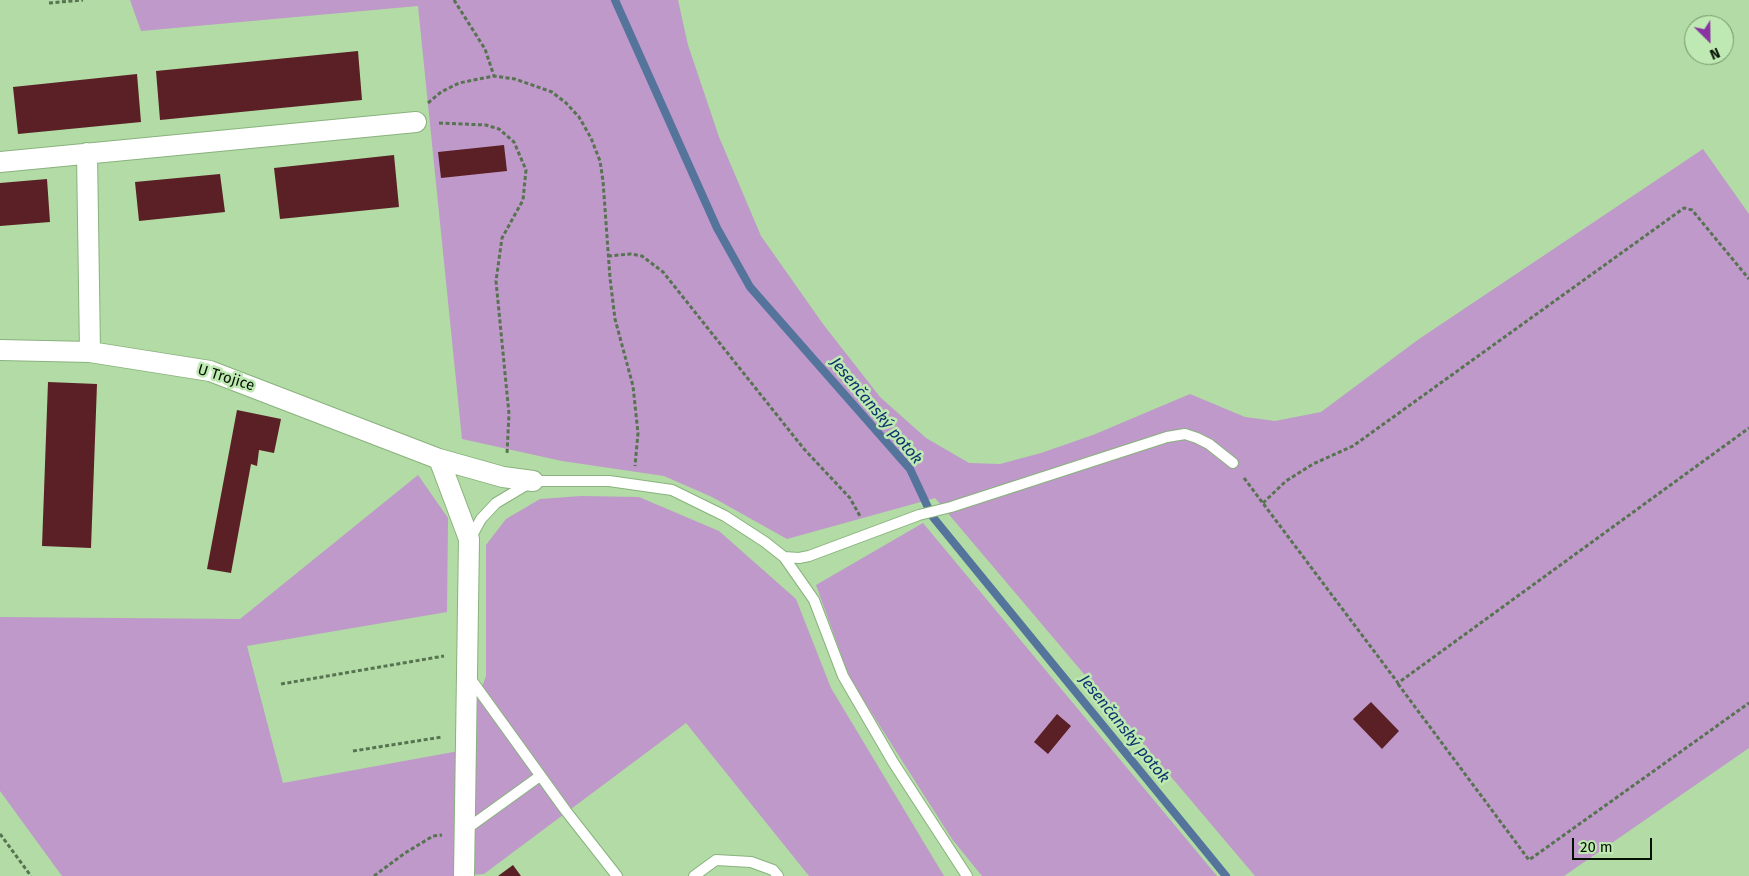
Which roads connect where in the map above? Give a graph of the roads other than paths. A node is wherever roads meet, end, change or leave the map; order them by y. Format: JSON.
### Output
{"nodes":[{"id":1,"x":416,"y":122,"type":"road end"},
{"id":2,"x":87,"y":153,"type":"junction"},
{"id":3,"x":0,"y":162,"type":"edge"},
{"id":4,"x":0,"y":350,"type":"edge"},
{"id":5,"x":90,"y":352,"type":"junction"},
{"id":6,"x":439,"y":459,"type":"junction"},
{"id":7,"x":1233,"y":463,"type":"road end"},
{"id":8,"x":532,"y":481,"type":"junction"},
{"id":9,"x":469,"y":539,"type":"junction"},
{"id":10,"x":784,"y":558,"type":"junction"},
{"id":11,"x":466,"y":673,"type":"junction"},
{"id":12,"x":540,"y":776,"type":"junction"},
{"id":13,"x":464,"y":830,"type":"junction"},
{"id":14,"x":464,"y":876,"type":"edge"},
{"id":15,"x":617,"y":876,"type":"edge"},
{"id":16,"x":694,"y":876,"type":"edge"},
{"id":17,"x":778,"y":876,"type":"edge"},
{"id":18,"x":967,"y":876,"type":"edge"}],
"edges":[{"from":1,"to":2,"type":"street"},
{"from":2,"to":3,"type":"street"},
{"from":2,"to":5,"type":"street"},
{"from":4,"to":5,"type":"street","name":"U Trojice"},
{"from":5,"to":6,"type":"street","name":"U Trojice"},
{"from":6,"to":8,"type":"street","name":"U Trojice"},
{"from":6,"to":9,"type":"street"},
{"from":7,"to":10,"type":"lane"},
{"from":8,"to":9,"type":"lane"},
{"from":8,"to":10,"type":"lane"},
{"from":9,"to":11,"type":"street"},
{"from":10,"to":18,"type":"lane"},
{"from":11,"to":12,"type":"lane"},
{"from":11,"to":13,"type":"street"},
{"from":12,"to":13,"type":"lane"},
{"from":12,"to":15,"type":"lane"},
{"from":13,"to":14,"type":"street"},
{"from":16,"to":17,"type":"lane"}]}
